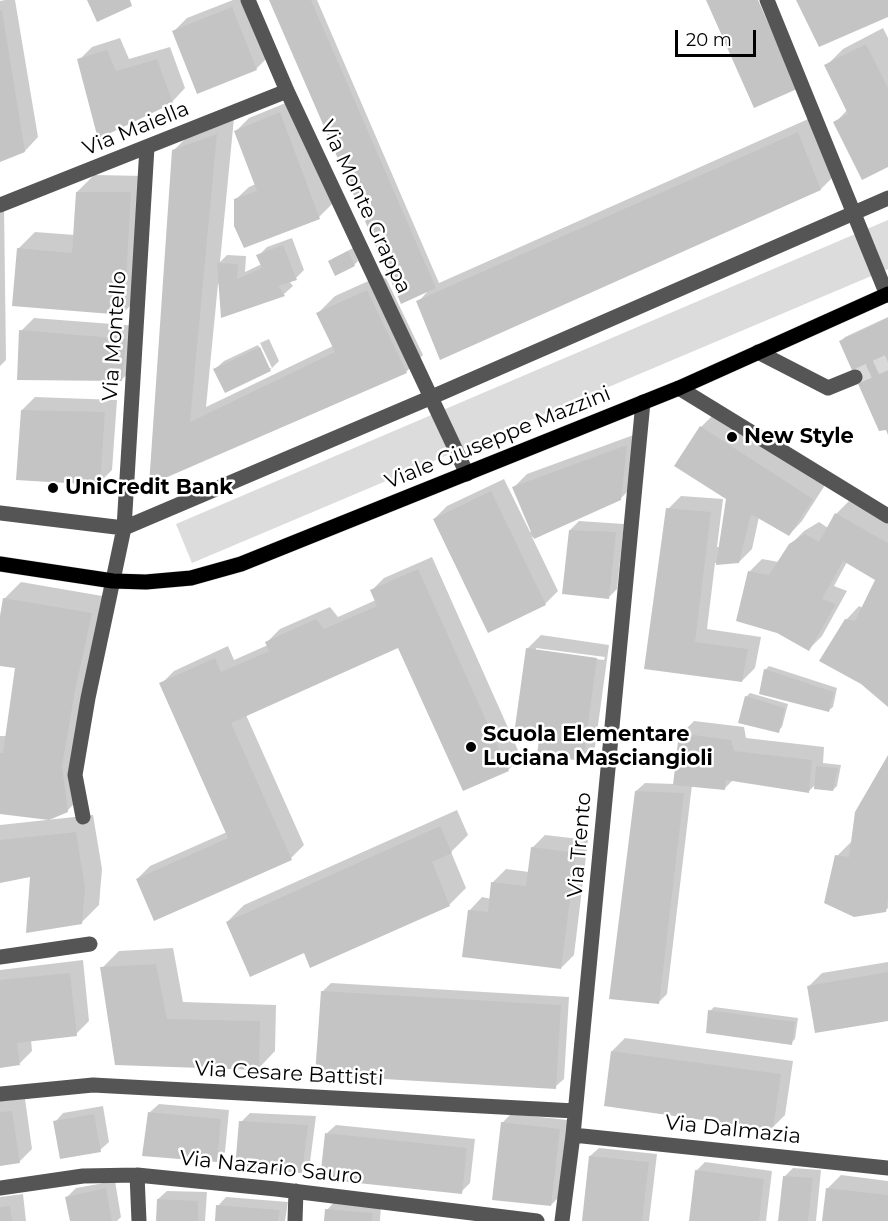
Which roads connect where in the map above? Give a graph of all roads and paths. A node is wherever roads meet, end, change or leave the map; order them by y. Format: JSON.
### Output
{"nodes":[{"id":1,"x":248,"y":0,"type":"edge"},
{"id":2,"x":767,"y":0,"type":"edge"},
{"id":3,"x":287,"y":91,"type":"junction"},
{"id":4,"x":147,"y":147,"type":"junction"},
{"id":5,"x":888,"y":198,"type":"edge"},
{"id":6,"x":0,"y":205,"type":"edge"},
{"id":7,"x":854,"y":213,"type":"junction"},
{"id":8,"x":888,"y":294,"type":"edge"},
{"id":9,"x":758,"y":352,"type":"junction"},
{"id":10,"x":855,"y":377,"type":"tunnel mouth"},
{"id":11,"x":679,"y":388,"type":"junction"},
{"id":12,"x":432,"y":397,"type":"junction"},
{"id":13,"x":643,"y":402,"type":"junction"},
{"id":14,"x":467,"y":474,"type":"junction"},
{"id":15,"x":0,"y":513,"type":"edge"},
{"id":16,"x":888,"y":516,"type":"edge"},
{"id":17,"x":124,"y":528,"type":"junction"},
{"id":18,"x":0,"y":564,"type":"edge"},
{"id":19,"x":113,"y":581,"type":"junction"},
{"id":20,"x":83,"y":817,"type":"dead end"},
{"id":21,"x":90,"y":944,"type":"dead end"},
{"id":22,"x":0,"y":957,"type":"edge"},
{"id":23,"x":0,"y":1094,"type":"edge"},
{"id":24,"x":575,"y":1111,"type":"junction"},
{"id":25,"x":573,"y":1134,"type":"junction"},
{"id":26,"x":888,"y":1168,"type":"edge"},
{"id":27,"x":137,"y":1175,"type":"junction"},
{"id":28,"x":0,"y":1188,"type":"edge"},
{"id":29,"x":296,"y":1191,"type":"junction"},
{"id":30,"x":139,"y":1221,"type":"edge"},
{"id":31,"x":295,"y":1221,"type":"edge"},
{"id":32,"x":537,"y":1221,"type":"edge"},
{"id":33,"x":562,"y":1221,"type":"edge"}],
"edges":[{"from":1,"to":3,"type":"street","name":"Via Monte Grappa"},
{"from":2,"to":7,"type":"street"},
{"from":3,"to":4,"type":"street","name":"Via Maiella"},
{"from":3,"to":12,"type":"street","name":"Via Monte Grappa"},
{"from":4,"to":6,"type":"street","name":"Via Maiella"},
{"from":4,"to":17,"type":"street","name":"Via Montello"},
{"from":5,"to":7,"type":"street"},
{"from":7,"to":8,"type":"street"},
{"from":7,"to":12,"type":"street"},
{"from":8,"to":9,"type":"main road","name":"Viale Giuseppe Mazzini"},
{"from":9,"to":10,"type":"street"},
{"from":9,"to":11,"type":"main road","name":"Viale Giuseppe Mazzini"},
{"from":11,"to":13,"type":"main road","name":"Viale Giuseppe Mazzini"},
{"from":11,"to":16,"type":"street"},
{"from":12,"to":14,"type":"street","name":"Via Monte Grappa"},
{"from":12,"to":17,"type":"street"},
{"from":13,"to":14,"type":"main road","name":"Viale Giuseppe Mazzini"},
{"from":13,"to":24,"type":"street","name":"Via Trento"},
{"from":14,"to":19,"type":"main road","name":"Viale Giuseppe Mazzini"},
{"from":15,"to":17,"type":"street"},
{"from":17,"to":19,"type":"street","name":"Via Montello"},
{"from":18,"to":19,"type":"main road","name":"Viale Giuseppe Mazzini"},
{"from":19,"to":20,"type":"street","name":"Via Montello"},
{"from":21,"to":22,"type":"street"},
{"from":23,"to":24,"type":"street","name":"Via Cesare Battisti"},
{"from":24,"to":25,"type":"street","name":"Via Trento"},
{"from":25,"to":26,"type":"street","name":"Via Dalmazia"},
{"from":25,"to":33,"type":"street","name":"Via Trento"},
{"from":27,"to":28,"type":"street","name":"Via Nazario Sauro"},
{"from":27,"to":29,"type":"street","name":"Via Nazario Sauro"},
{"from":27,"to":30,"type":"street"},
{"from":29,"to":31,"type":"street"},
{"from":29,"to":32,"type":"street","name":"Via Nazario Sauro"}]}
